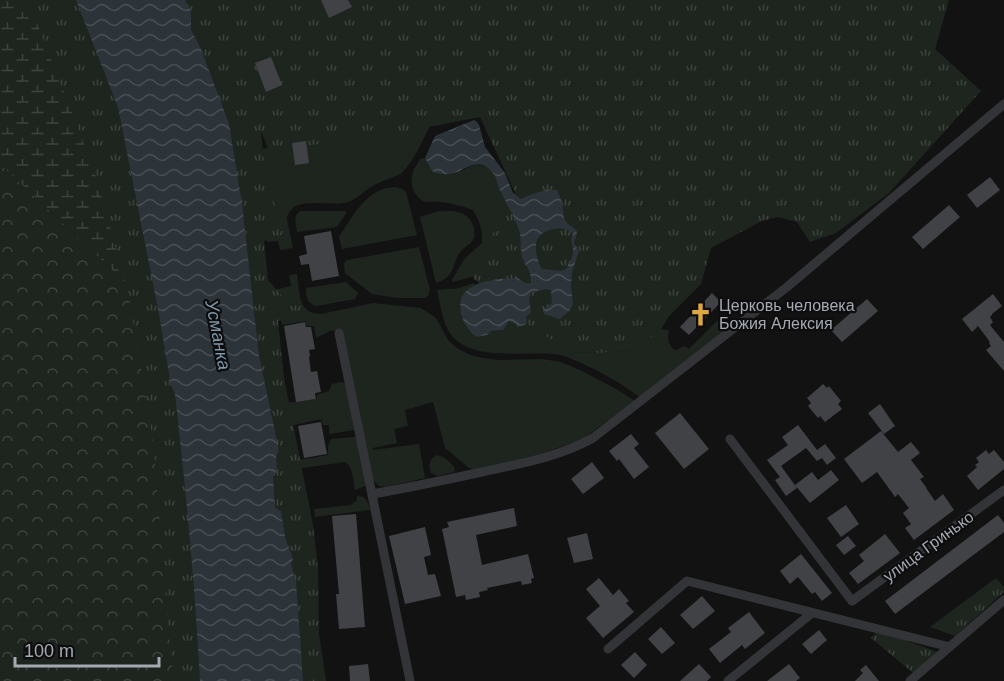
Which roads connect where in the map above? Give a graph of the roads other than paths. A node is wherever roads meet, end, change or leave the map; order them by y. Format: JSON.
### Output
{"nodes":[{"id":1,"x":1004,"y":104,"type":"edge"},
{"id":2,"x":339,"y":333,"type":"dead end"},
{"id":3,"x":730,"y":439,"type":"dead end"},
{"id":4,"x":1004,"y":490,"type":"edge"},
{"id":5,"x":372,"y":494,"type":"junction"},
{"id":6,"x":1003,"y":604,"type":"edge"},
{"id":7,"x":812,"y":613,"type":"junction"},
{"id":8,"x":950,"y":647,"type":"junction"},
{"id":9,"x":608,"y":649,"type":"dead end"},
{"id":10,"x":410,"y":681,"type":"edge"},
{"id":11,"x":728,"y":681,"type":"edge"},
{"id":12,"x":909,"y":681,"type":"edge"}],
"edges":[{"from":1,"to":5,"type":"street"},
{"from":2,"to":5,"type":"street"},
{"from":3,"to":4,"type":"street","name":"улица Гринько"},
{"from":5,"to":10,"type":"street"},
{"from":6,"to":8,"type":"street"},
{"from":7,"to":8,"type":"street"},
{"from":7,"to":9,"type":"street"},
{"from":7,"to":11,"type":"street"},
{"from":8,"to":12,"type":"street"}]}
